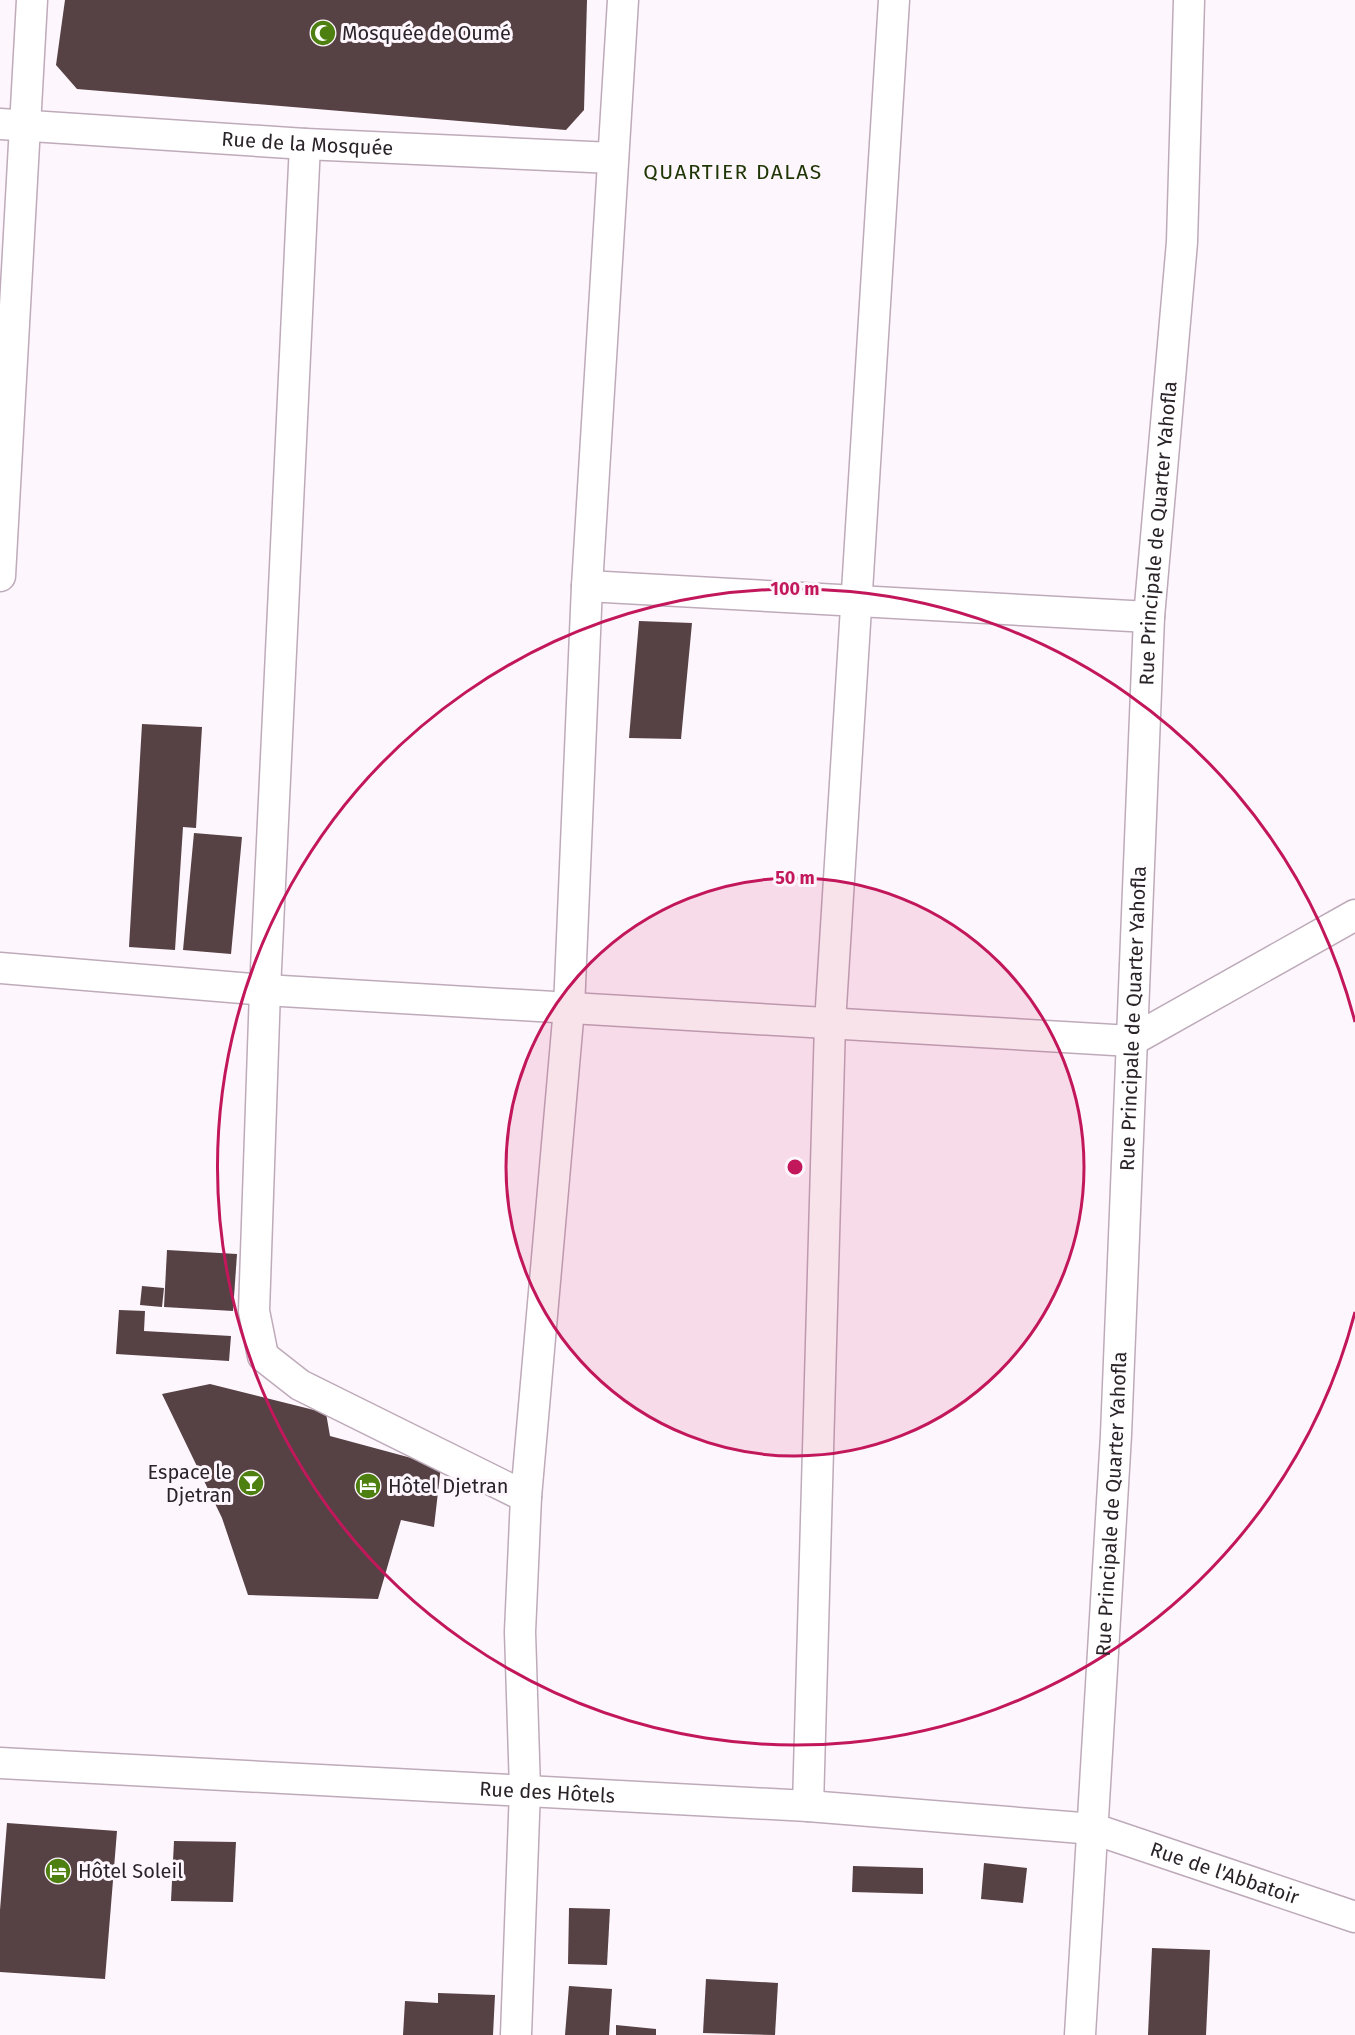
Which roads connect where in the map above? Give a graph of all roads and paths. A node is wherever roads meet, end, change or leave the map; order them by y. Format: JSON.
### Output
{"nodes":[{"id":1,"x":32,"y":0,"type":"edge"},
{"id":2,"x":623,"y":0,"type":"edge"},
{"id":3,"x":894,"y":0,"type":"edge"},
{"id":4,"x":1190,"y":0,"type":"edge"},
{"id":5,"x":11,"y":124,"type":"edge"},
{"id":6,"x":305,"y":144,"type":"junction"},
{"id":7,"x":613,"y":158,"type":"junction"},
{"id":8,"x":0,"y":576,"type":"edge"},
{"id":9,"x":587,"y":586,"type":"junction"},
{"id":10,"x":854,"y":601,"type":"junction"},
{"id":11,"x":1149,"y":617,"type":"junction"},
{"id":12,"x":1355,"y":915,"type":"edge"},
{"id":13,"x":0,"y":968,"type":"edge"},
{"id":14,"x":265,"y":990,"type":"junction"},
{"id":15,"x":569,"y":1008,"type":"junction"},
{"id":16,"x":830,"y":1023,"type":"junction"},
{"id":17,"x":1131,"y":1041,"type":"junction"},
{"id":18,"x":526,"y":1497,"type":"junction"},
{"id":19,"x":0,"y":1763,"type":"edge"},
{"id":20,"x":525,"y":1789,"type":"junction"},
{"id":21,"x":808,"y":1806,"type":"junction"},
{"id":22,"x":1094,"y":1829,"type":"junction"},
{"id":23,"x":1355,"y":1917,"type":"edge"},
{"id":24,"x":516,"y":2035,"type":"edge"},
{"id":25,"x":1080,"y":2035,"type":"edge"}],
"edges":[{"from":1,"to":5,"type":"street"},
{"from":2,"to":7,"type":"street"},
{"from":3,"to":10,"type":"street"},
{"from":4,"to":11,"type":"street","name":"Rue Principale de Quarter Yahofla"},
{"from":5,"to":6,"type":"street","name":"Rue de la Mosquée"},
{"from":5,"to":8,"type":"street"},
{"from":6,"to":7,"type":"street","name":"Rue de la Mosquée"},
{"from":6,"to":14,"type":"street"},
{"from":7,"to":9,"type":"street"},
{"from":9,"to":10,"type":"street"},
{"from":9,"to":15,"type":"street"},
{"from":10,"to":11,"type":"street"},
{"from":10,"to":16,"type":"street"},
{"from":11,"to":17,"type":"street","name":"Rue Principale de Quarter Yahofla"},
{"from":12,"to":17,"type":"street"},
{"from":13,"to":14,"type":"street"},
{"from":14,"to":15,"type":"street"},
{"from":14,"to":18,"type":"street"},
{"from":15,"to":16,"type":"street"},
{"from":15,"to":18,"type":"street"},
{"from":16,"to":17,"type":"street"},
{"from":16,"to":21,"type":"street"},
{"from":17,"to":22,"type":"street","name":"Rue Principale de Quarter Yahofla"},
{"from":18,"to":20,"type":"street"},
{"from":19,"to":20,"type":"street","name":"Rue des Hôtels"},
{"from":20,"to":21,"type":"street","name":"Rue des Hôtels"},
{"from":20,"to":24,"type":"street"},
{"from":21,"to":22,"type":"street","name":"Rue des Hôtels"},
{"from":22,"to":23,"type":"street","name":"Rue de l'Abbatoir"},
{"from":22,"to":25,"type":"street","name":"Rue Principale de Quarter Yahofla"}]}
